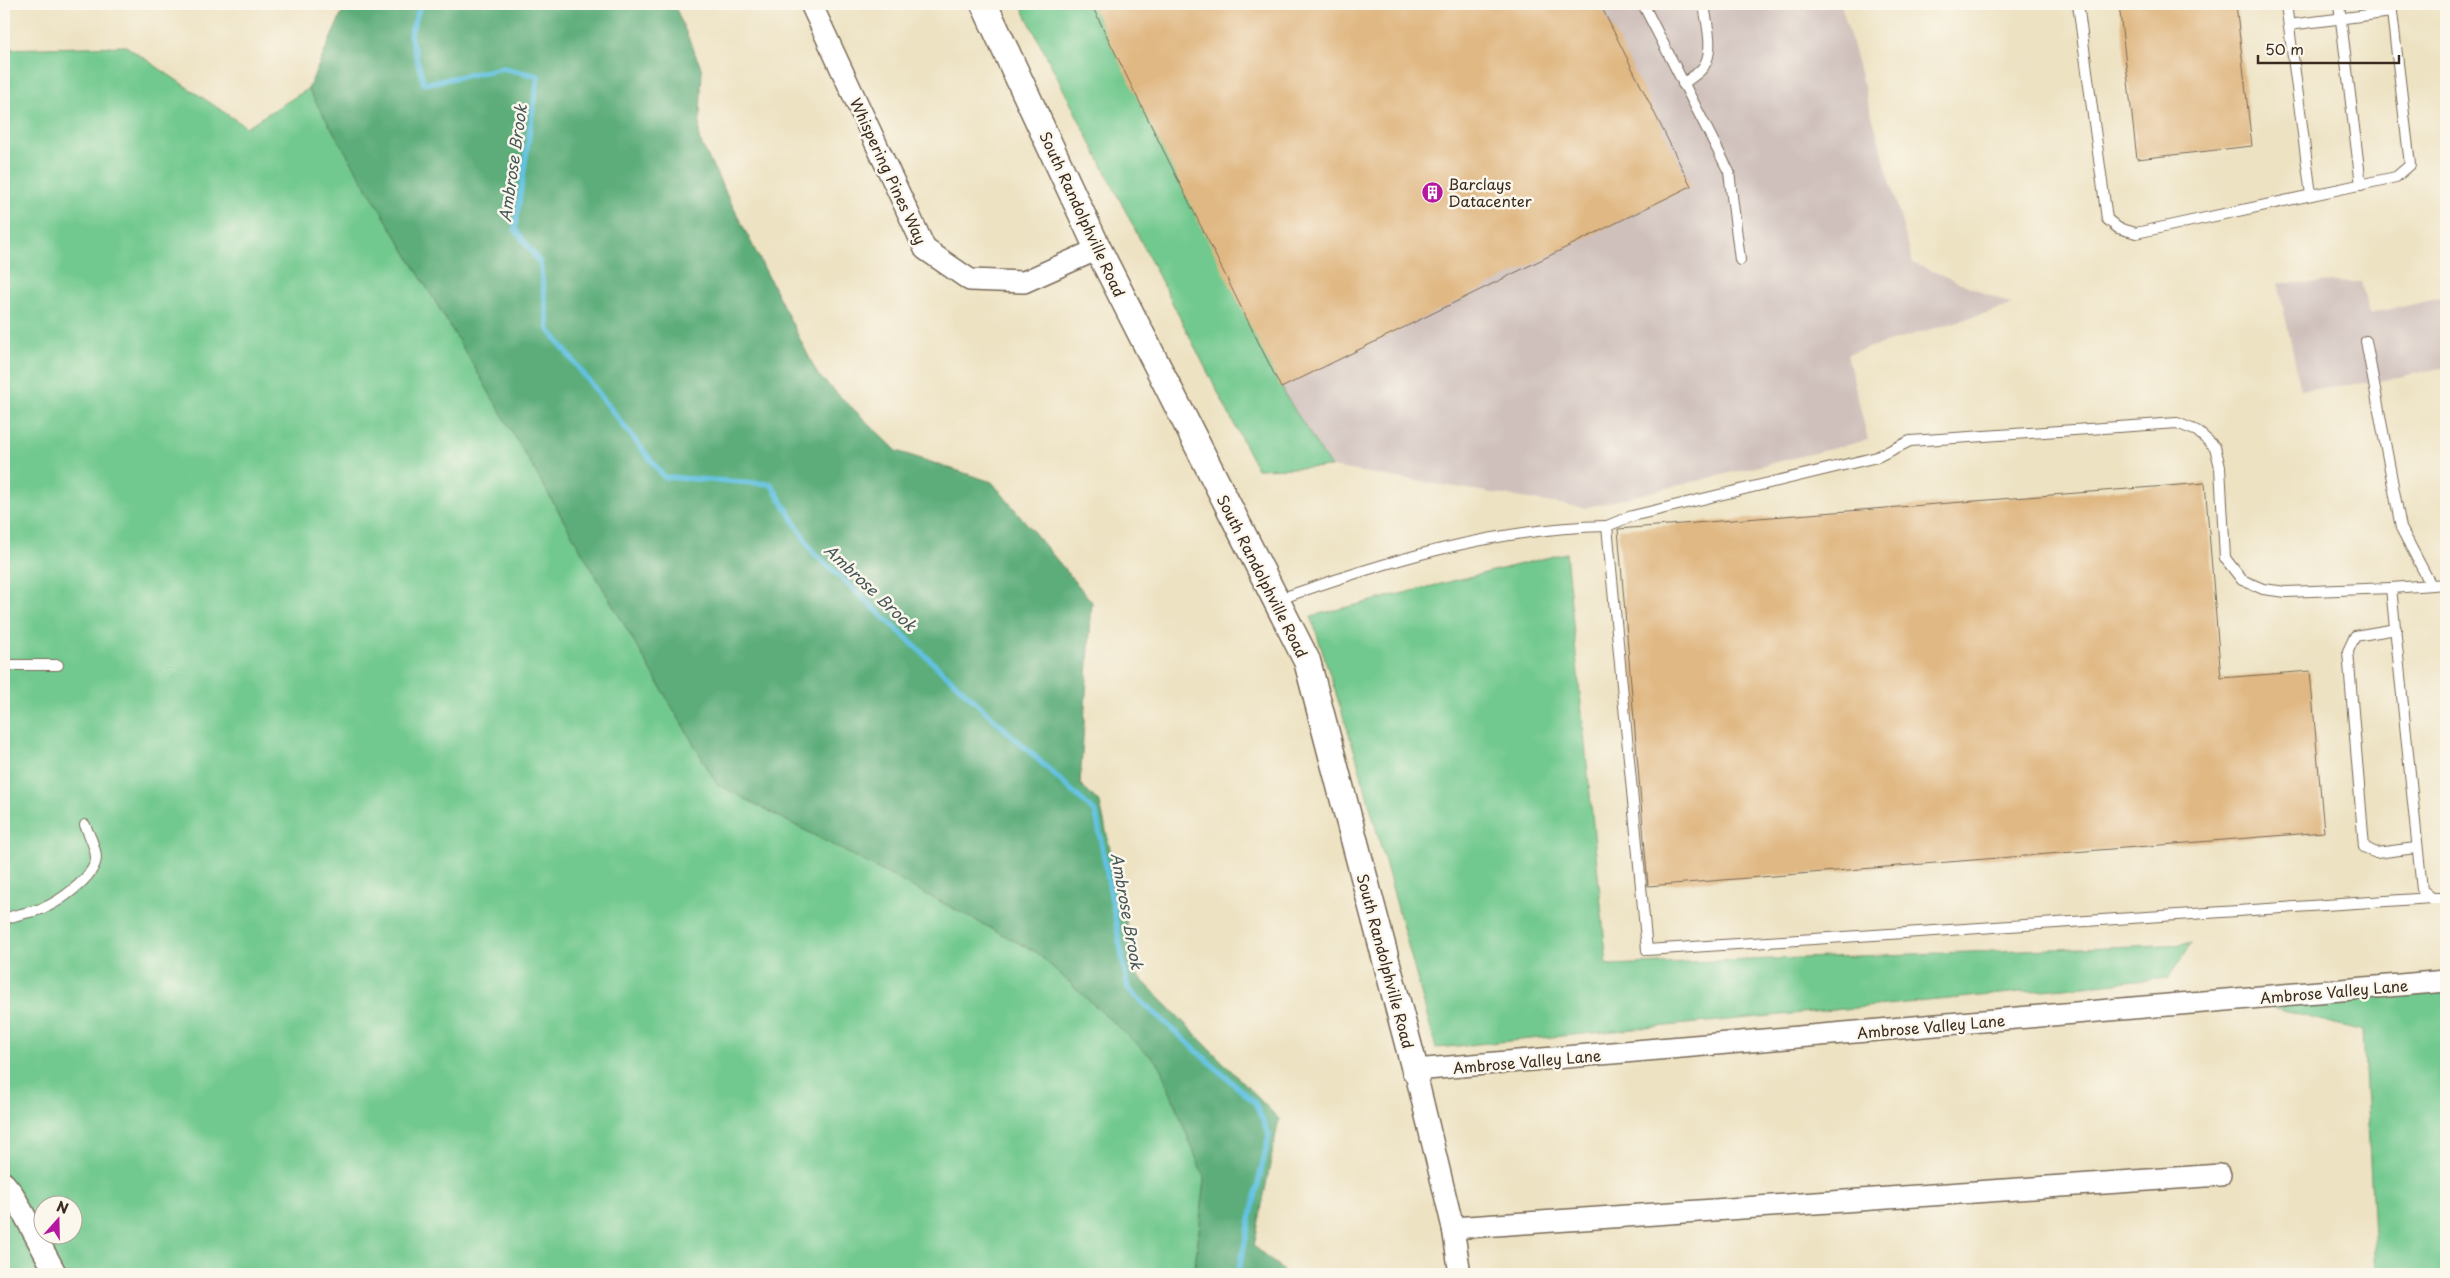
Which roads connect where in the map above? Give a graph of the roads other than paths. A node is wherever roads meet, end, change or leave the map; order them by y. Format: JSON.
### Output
{"nodes":[{"id":1,"x":811,"y":4,"type":"edge"},
{"id":2,"x":984,"y":4,"type":"edge"},
{"id":3,"x":1643,"y":4,"type":"edge"},
{"id":4,"x":1704,"y":4,"type":"edge"},
{"id":5,"x":2078,"y":4,"type":"edge"},
{"id":6,"x":2286,"y":4,"type":"edge"},
{"id":7,"x":2339,"y":4,"type":"edge"},
{"id":8,"x":2391,"y":8,"type":"edge"},
{"id":9,"x":2341,"y":18,"type":"junction"},
{"id":10,"x":2289,"y":25,"type":"junction"},
{"id":11,"x":1683,"y":84,"type":"junction"},
{"id":12,"x":2360,"y":185,"type":"junction"},
{"id":13,"x":2312,"y":195,"type":"junction"},
{"id":14,"x":1098,"y":249,"type":"junction"},
{"id":15,"x":1740,"y":260,"type":"dead end"},
{"id":16,"x":2366,"y":342,"type":"dead end"},
{"id":17,"x":1607,"y":526,"type":"junction"},
{"id":18,"x":2446,"y":584,"type":"edge"},
{"id":19,"x":2431,"y":585,"type":"junction"},
{"id":20,"x":2391,"y":588,"type":"junction"},
{"id":21,"x":1276,"y":600,"type":"junction"},
{"id":22,"x":2396,"y":629,"type":"junction"},
{"id":23,"x":4,"y":665,"type":"edge"},
{"id":24,"x":58,"y":665,"type":"dead end"},
{"id":25,"x":85,"y":825,"type":"dead end"},
{"id":26,"x":2416,"y":848,"type":"junction"},
{"id":27,"x":2432,"y":898,"type":"junction"},
{"id":28,"x":2446,"y":898,"type":"edge"},
{"id":29,"x":4,"y":920,"type":"edge"},
{"id":30,"x":2446,"y":981,"type":"edge"},
{"id":31,"x":1415,"y":1070,"type":"junction"},
{"id":32,"x":2220,"y":1175,"type":"dead end"},
{"id":33,"x":4,"y":1183,"type":"edge"},
{"id":34,"x":1453,"y":1228,"type":"junction"},
{"id":35,"x":56,"y":1274,"type":"edge"},
{"id":36,"x":1460,"y":1274,"type":"edge"}],
"edges":[{"from":1,"to":14,"type":"street","name":"Whispering Pines Way"},
{"from":2,"to":14,"type":"street","name":"South Randolphville Road"},
{"from":3,"to":11,"type":"lane"},
{"from":4,"to":11,"type":"lane"},
{"from":5,"to":13,"type":"lane"},
{"from":6,"to":10,"type":"lane"},
{"from":7,"to":9,"type":"lane"},
{"from":8,"to":9,"type":"lane"},
{"from":8,"to":12,"type":"lane"},
{"from":9,"to":10,"type":"lane"},
{"from":9,"to":12,"type":"lane"},
{"from":10,"to":13,"type":"lane"},
{"from":11,"to":15,"type":"lane"},
{"from":12,"to":13,"type":"lane"},
{"from":14,"to":21,"type":"street","name":"South Randolphville Road"},
{"from":16,"to":19,"type":"lane"},
{"from":17,"to":20,"type":"lane"},
{"from":17,"to":21,"type":"lane"},
{"from":17,"to":27,"type":"lane"},
{"from":18,"to":19,"type":"lane"},
{"from":19,"to":20,"type":"lane"},
{"from":20,"to":22,"type":"lane"},
{"from":21,"to":31,"type":"street","name":"South Randolphville Road"},
{"from":22,"to":26,"type":"lane"},
{"from":22,"to":26,"type":"lane"},
{"from":23,"to":24,"type":"lane"},
{"from":25,"to":29,"type":"lane"},
{"from":26,"to":27,"type":"lane"},
{"from":27,"to":28,"type":"lane"},
{"from":30,"to":31,"type":"street","name":"Ambrose Valley Lane"},
{"from":31,"to":34,"type":"street","name":"South Randolphville Road"},
{"from":32,"to":34,"type":"street"},
{"from":33,"to":35,"type":"street"},
{"from":34,"to":36,"type":"street","name":"South Randolphville Road"}]}
